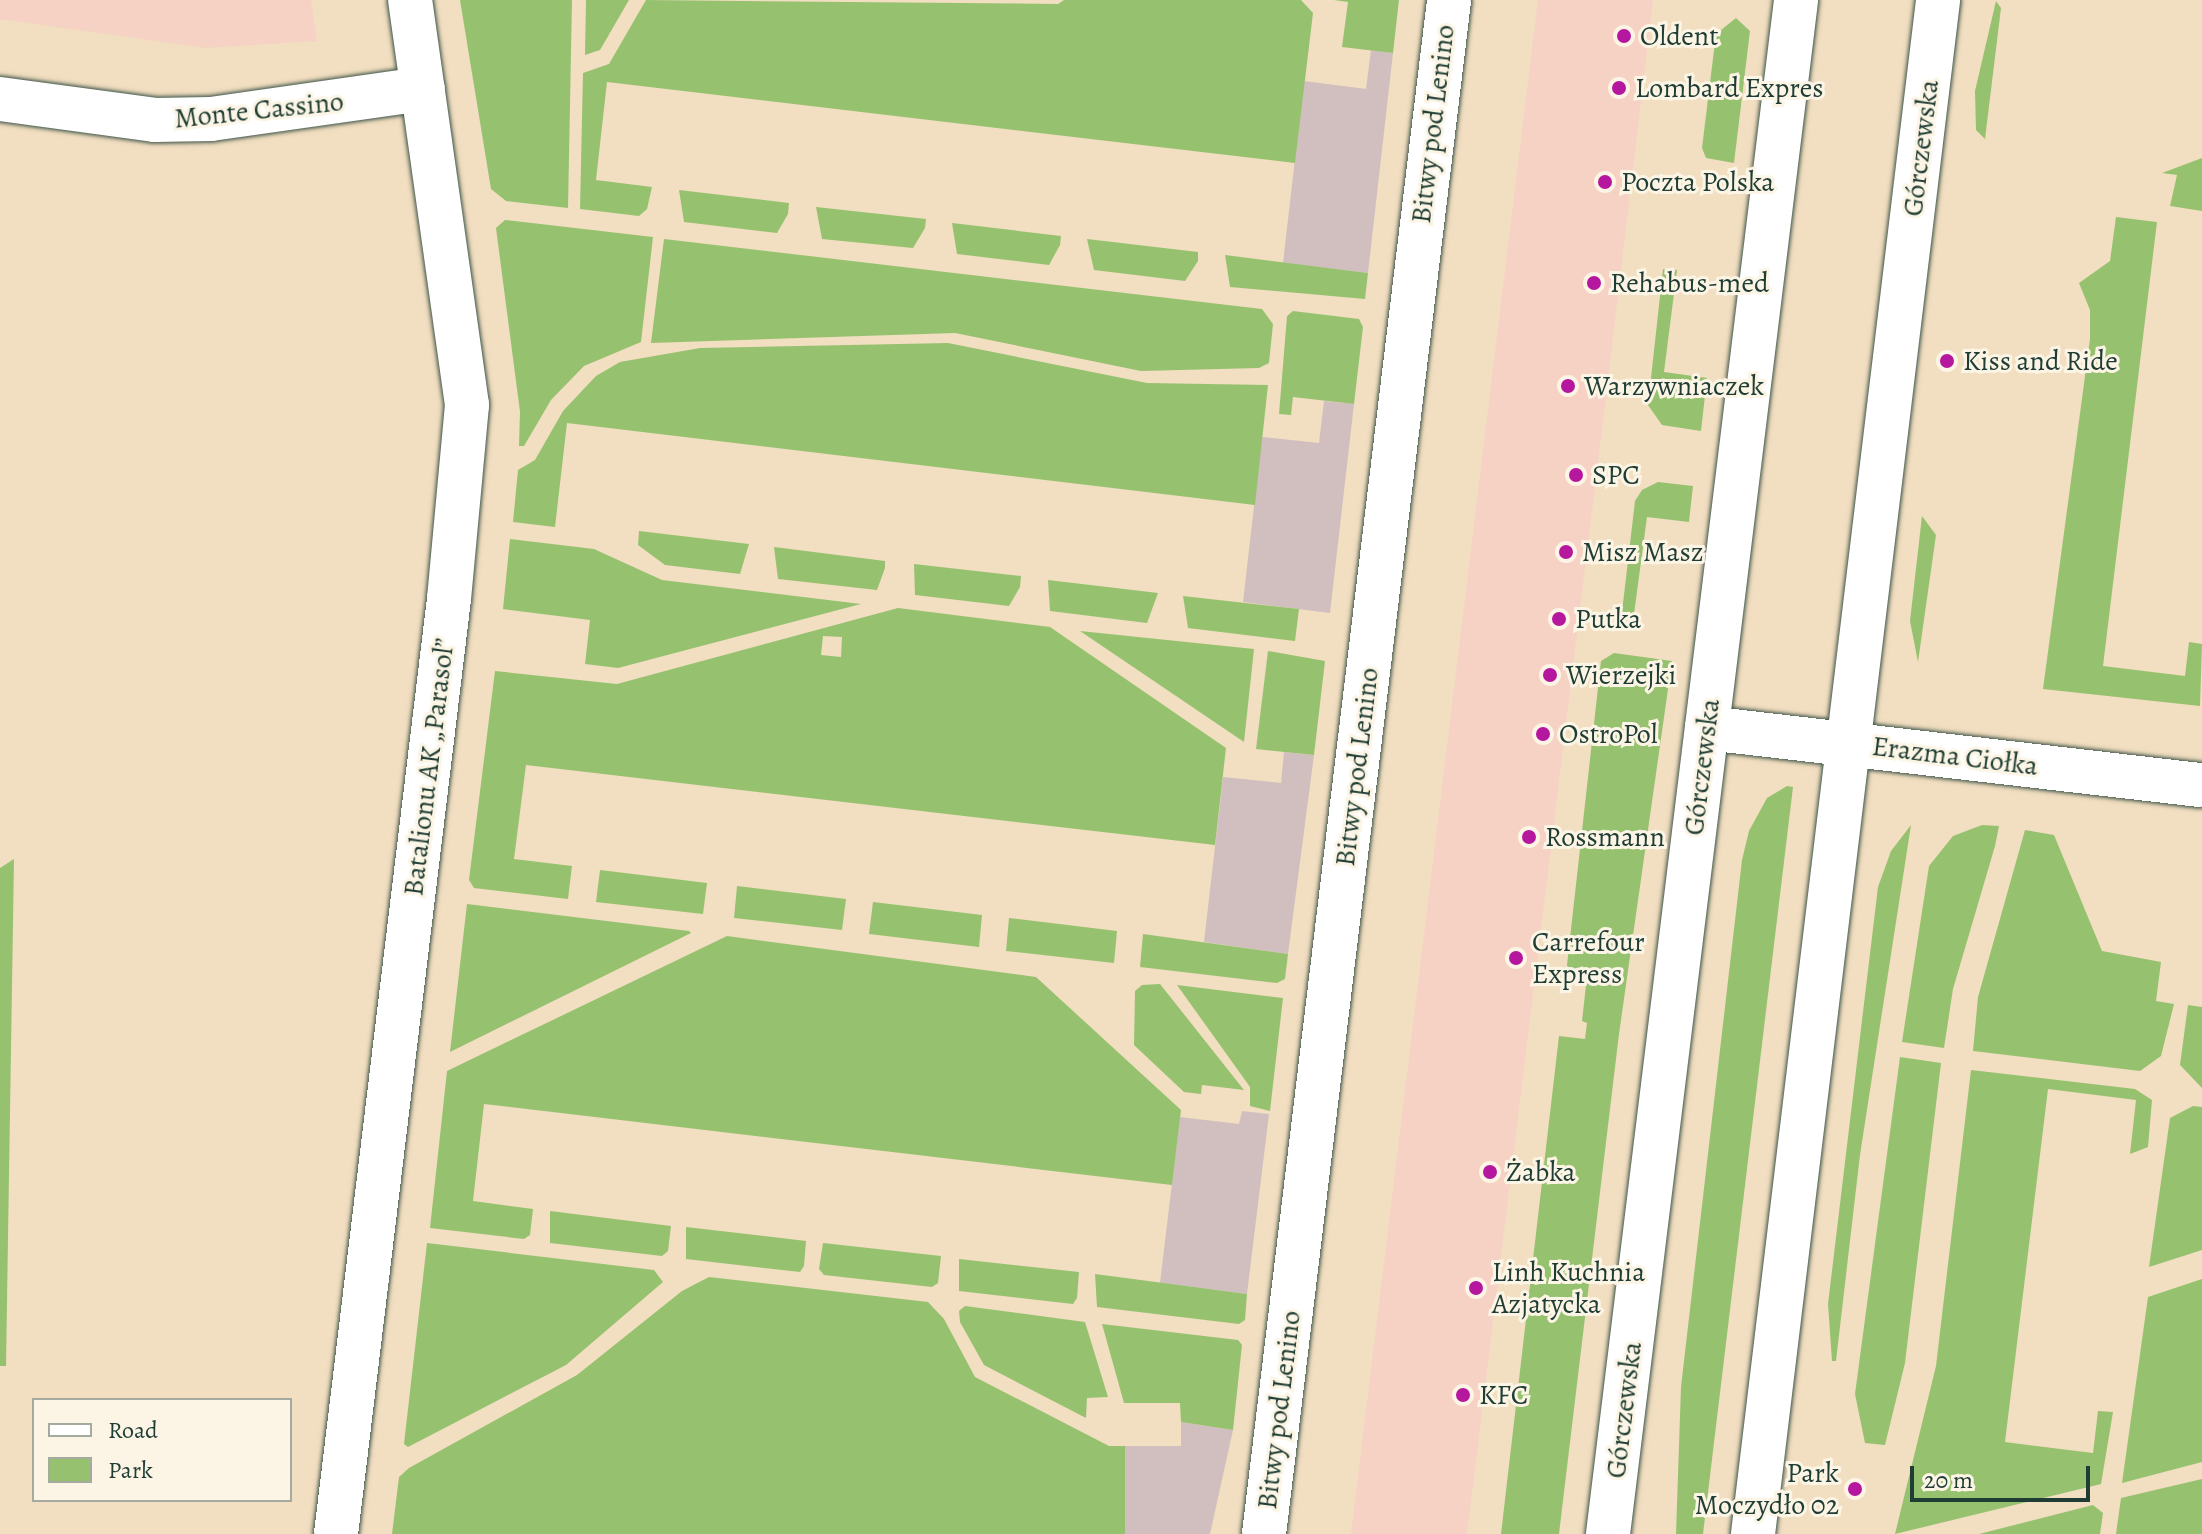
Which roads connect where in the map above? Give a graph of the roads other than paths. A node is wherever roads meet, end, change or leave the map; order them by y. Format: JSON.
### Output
{"nodes":[{"id":1,"x":410,"y":0,"type":"edge"},
{"id":2,"x":1449,"y":0,"type":"edge"},
{"id":3,"x":1796,"y":0,"type":"edge"},
{"id":4,"x":1938,"y":0,"type":"edge"},
{"id":5,"x":423,"y":89,"type":"junction"},
{"id":6,"x":0,"y":99,"type":"edge"},
{"id":7,"x":1707,"y":728,"type":"junction"},
{"id":8,"x":1846,"y":743,"type":"junction"},
{"id":9,"x":2202,"y":785,"type":"edge"},
{"id":10,"x":336,"y":1534,"type":"edge"},
{"id":11,"x":1264,"y":1534,"type":"edge"},
{"id":12,"x":1608,"y":1534,"type":"edge"},
{"id":13,"x":1753,"y":1534,"type":"edge"}],
"edges":[{"from":1,"to":5,"type":"street","name":"Batalionu AK „Parasol”"},
{"from":2,"to":11,"type":"street","name":"Bitwy pod Lenino"},
{"from":3,"to":7,"type":"street","name":"Górczewska"},
{"from":4,"to":8,"type":"street","name":"Górczewska"},
{"from":5,"to":6,"type":"street","name":"Monte Cassino"},
{"from":5,"to":10,"type":"street","name":"Batalionu AK „Parasol”"},
{"from":7,"to":8,"type":"street","name":"Erazma Ciołka"},
{"from":7,"to":12,"type":"street","name":"Górczewska"},
{"from":8,"to":9,"type":"street","name":"Erazma Ciołka"},
{"from":8,"to":13,"type":"street","name":"Górczewska"}]}
